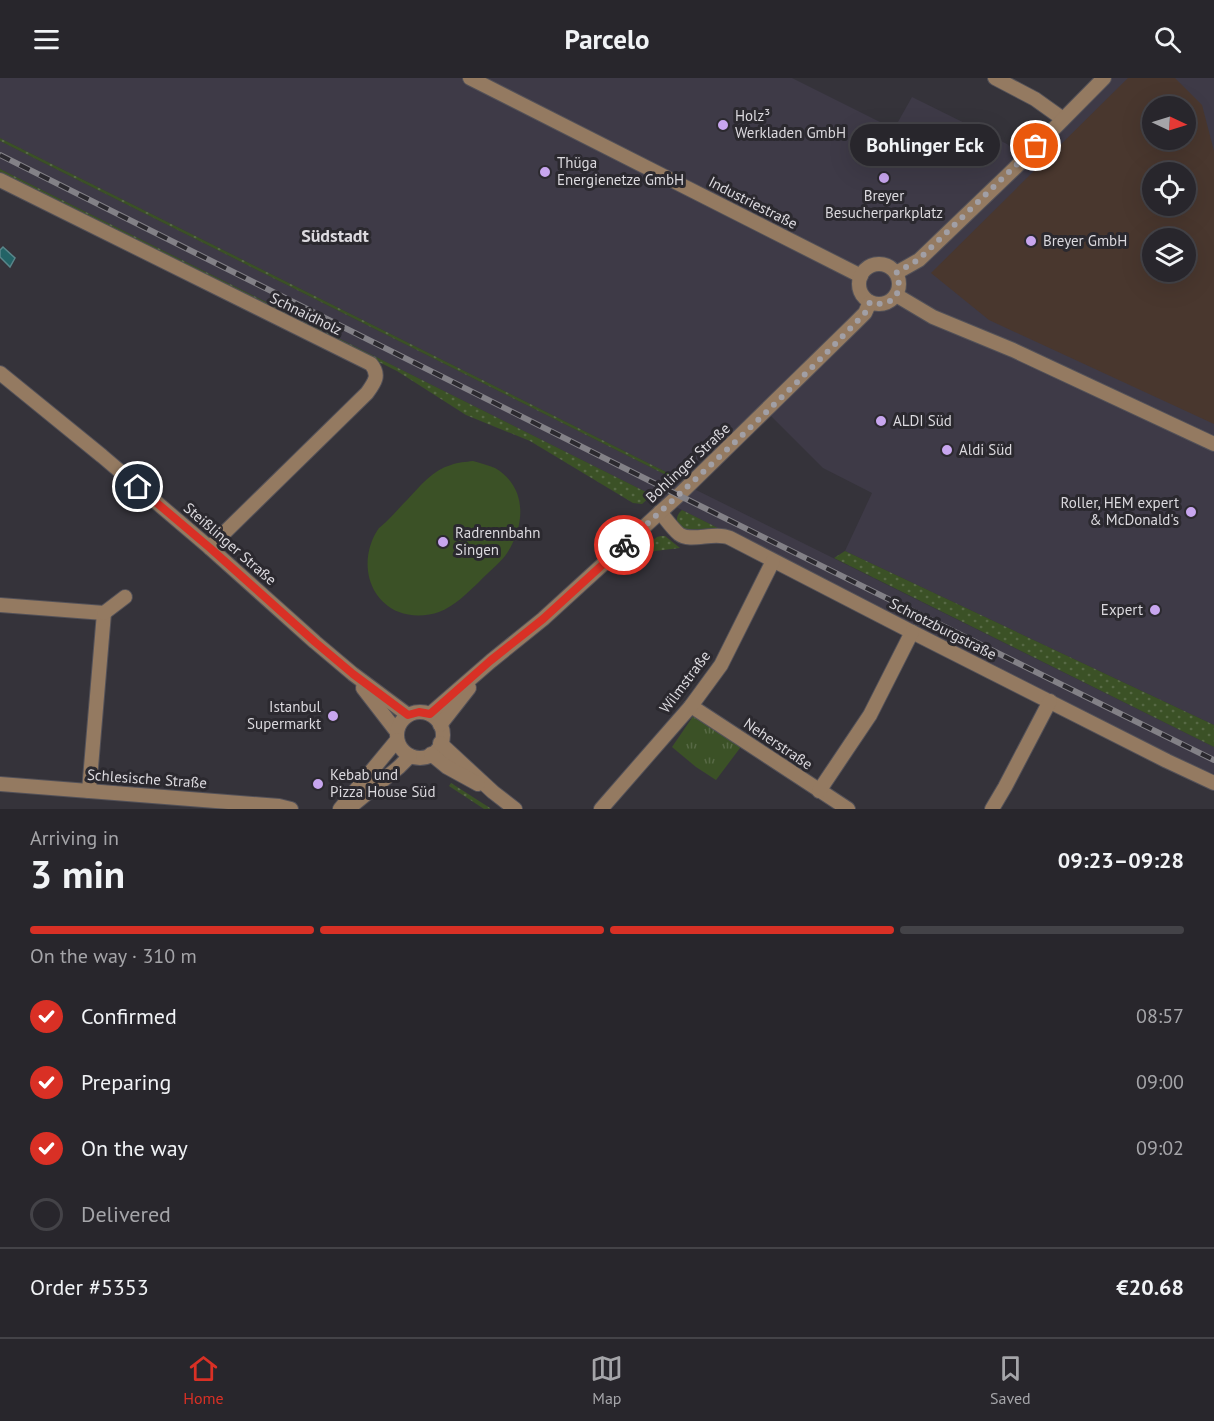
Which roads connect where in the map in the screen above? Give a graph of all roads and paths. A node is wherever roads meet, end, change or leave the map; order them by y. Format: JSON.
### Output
{"nodes":[{"id":1,"x":470,"y":78,"type":"edge"},
{"id":2,"x":995,"y":78,"type":"edge"},
{"id":3,"x":1104,"y":78,"type":"edge"},
{"id":4,"x":1063,"y":119,"type":"junction"},
{"id":5,"x":0,"y":180,"type":"edge"},
{"id":6,"x":896,"y":273,"type":"junction"},
{"id":7,"x":861,"y":276,"type":"junction"},
{"id":8,"x":896,"y":295,"type":"junction"},
{"id":9,"x":870,"y":302,"type":"junction"},
{"id":10,"x":0,"y":373,"type":"edge"},
{"id":11,"x":1214,"y":444,"type":"edge"},
{"id":12,"x":660,"y":512,"type":"junction"},
{"id":13,"x":210,"y":548,"type":"junction"},
{"id":14,"x":773,"y":561,"type":"junction"},
{"id":15,"x":125,"y":597,"type":"dead end"},
{"id":16,"x":0,"y":605,"type":"edge"},
{"id":17,"x":104,"y":613,"type":"junction"},
{"id":18,"x":912,"y":632,"type":"junction"},
{"id":19,"x":490,"y":661,"type":"junction"},
{"id":20,"x":353,"y":674,"type":"junction"},
{"id":21,"x":1050,"y":701,"type":"junction"},
{"id":22,"x":691,"y":706,"type":"junction"},
{"id":23,"x":430,"y":714,"type":"junction"},
{"id":24,"x":408,"y":715,"type":"junction"},
{"id":25,"x":440,"y":725,"type":"junction"},
{"id":26,"x":397,"y":736,"type":"junction"},
{"id":27,"x":440,"y":743,"type":"junction"},
{"id":28,"x":431,"y":754,"type":"junction"},
{"id":29,"x":410,"y":756,"type":"junction"},
{"id":30,"x":0,"y":784,"type":"edge"},
{"id":31,"x":1213,"y":784,"type":"edge"},
{"id":32,"x":89,"y":791,"type":"junction"},
{"id":33,"x":819,"y":791,"type":"junction"},
{"id":34,"x":493,"y":792,"type":"junction"},
{"id":35,"x":291,"y":809,"type":"edge"},
{"id":36,"x":340,"y":809,"type":"edge"},
{"id":37,"x":348,"y":809,"type":"edge"},
{"id":38,"x":515,"y":809,"type":"edge"},
{"id":39,"x":601,"y":809,"type":"edge"},
{"id":40,"x":848,"y":809,"type":"edge"},
{"id":41,"x":992,"y":809,"type":"edge"}],
"edges":[{"from":1,"to":7,"type":"street","name":"Industriestraße"},
{"from":2,"to":4,"type":"street"},
{"from":3,"to":4,"type":"street"},
{"from":4,"to":6,"type":"street"},
{"from":5,"to":13,"type":"street","name":"Schnaidholz"},
{"from":6,"to":7,"type":"street"},
{"from":6,"to":8,"type":"street"},
{"from":7,"to":9,"type":"street"},
{"from":8,"to":9,"type":"street"},
{"from":8,"to":11,"type":"street"},
{"from":9,"to":12,"type":"street","name":"Bohlinger Straße"},
{"from":10,"to":13,"type":"street","name":"Steißlinger Straße"},
{"from":12,"to":14,"type":"street","name":"Schrotzburgstraße"},
{"from":12,"to":19,"type":"street","name":"Bohlinger Straße"},
{"from":13,"to":20,"type":"street","name":"Steißlinger Straße"},
{"from":14,"to":18,"type":"street","name":"Schrotzburgstraße"},
{"from":14,"to":22,"type":"street","name":"Wilmstraße"},
{"from":15,"to":17,"type":"street"},
{"from":16,"to":17,"type":"street"},
{"from":17,"to":32,"type":"street"},
{"from":18,"to":21,"type":"street","name":"Schrotzburgstraße"},
{"from":18,"to":33,"type":"street"},
{"from":19,"to":23,"type":"street","name":"Bohlinger Straße"},
{"from":19,"to":25,"type":"street","name":"Bohlinger Straße"},
{"from":20,"to":24,"type":"street","name":"Steißlinger Straße"},
{"from":20,"to":26,"type":"street","name":"Steißlinger Straße"},
{"from":21,"to":31,"type":"street","name":"Schrotzburgstraße"},
{"from":21,"to":41,"type":"street"},
{"from":22,"to":33,"type":"street","name":"Neherstraße"},
{"from":22,"to":39,"type":"street","name":"Wilmstraße"},
{"from":23,"to":24,"type":"street"},
{"from":23,"to":25,"type":"street"},
{"from":24,"to":26,"type":"street"},
{"from":25,"to":27,"type":"street"},
{"from":26,"to":29,"type":"street","name":"Steißlinger Straße"},
{"from":26,"to":36,"type":"street"},
{"from":27,"to":28,"type":"street"},
{"from":27,"to":34,"type":"street"},
{"from":28,"to":29,"type":"street"},
{"from":28,"to":34,"type":"street"},
{"from":29,"to":37,"type":"street"},
{"from":30,"to":32,"type":"street","name":"Schlesische Straße"},
{"from":32,"to":35,"type":"street","name":"Schlesische Straße"},
{"from":33,"to":40,"type":"street","name":"Neherstraße"},
{"from":34,"to":38,"type":"street"}]}
